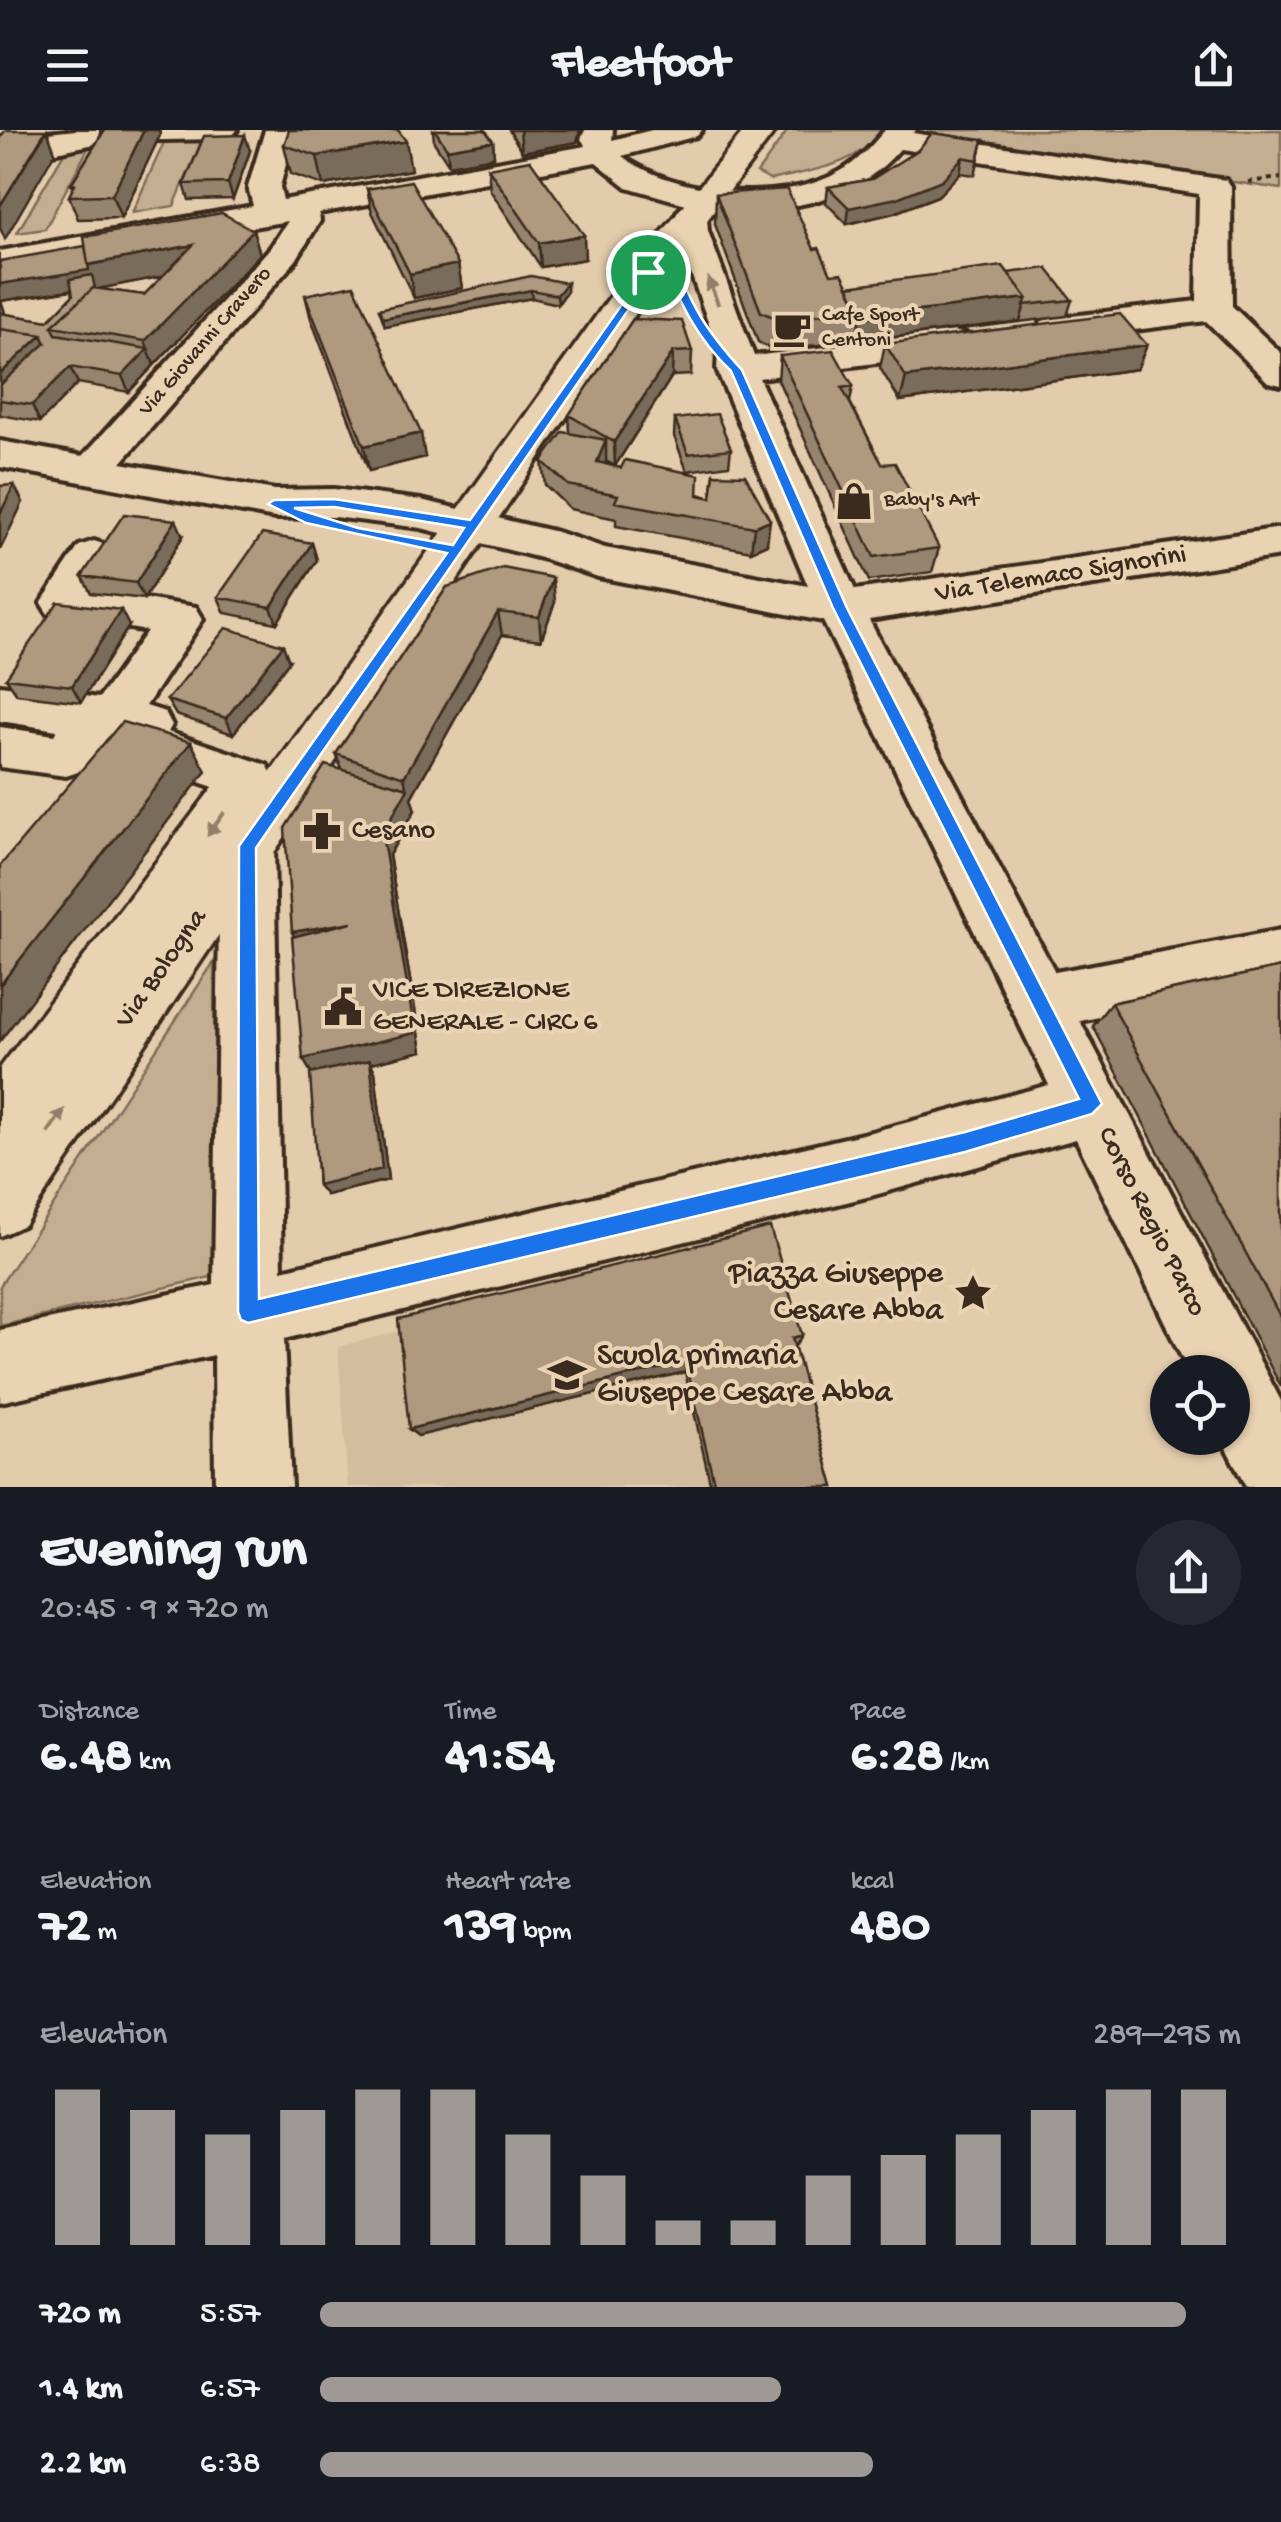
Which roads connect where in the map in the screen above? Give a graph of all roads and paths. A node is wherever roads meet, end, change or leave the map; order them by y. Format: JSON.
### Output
{"nodes":[{"id":1,"x":18,"y":130,"type":"edge"},
{"id":2,"x":222,"y":130,"type":"edge"},
{"id":3,"x":280,"y":130,"type":"edge"},
{"id":4,"x":687,"y":130,"type":"edge"},
{"id":5,"x":732,"y":130,"type":"edge"},
{"id":6,"x":761,"y":130,"type":"edge"},
{"id":7,"x":106,"y":131,"type":"edge"},
{"id":8,"x":600,"y":141,"type":"edge"},
{"id":9,"x":890,"y":143,"type":"edge"},
{"id":10,"x":0,"y":147,"type":"edge"},
{"id":11,"x":409,"y":151,"type":"dead end"},
{"id":12,"x":93,"y":162,"type":"edge"},
{"id":13,"x":430,"y":183,"type":"junction"},
{"id":14,"x":286,"y":209,"type":"junction"},
{"id":15,"x":680,"y":214,"type":"junction"},
{"id":16,"x":0,"y":261,"type":"edge"},
{"id":17,"x":1214,"y":309,"type":"junction"},
{"id":18,"x":1018,"y":334,"type":"edge"},
{"id":19,"x":980,"y":339,"type":"edge"},
{"id":20,"x":711,"y":346,"type":"junction"},
{"id":21,"x":1281,"y":374,"type":"edge"},
{"id":22,"x":0,"y":454,"type":"edge"},
{"id":23,"x":94,"y":470,"type":"junction"},
{"id":24,"x":446,"y":534,"type":"junction"},
{"id":25,"x":1281,"y":542,"type":"edge"},
{"id":26,"x":94,"y":556,"type":"edge"},
{"id":27,"x":840,"y":608,"type":"junction"},
{"id":28,"x":0,"y":703,"type":"edge"},
{"id":29,"x":104,"y":717,"type":"junction"},
{"id":30,"x":208,"y":742,"type":"dead end"},
{"id":31,"x":0,"y":746,"type":"edge"},
{"id":32,"x":249,"y":779,"type":"junction"},
{"id":33,"x":74,"y":805,"type":"edge"},
{"id":34,"x":248,"y":846,"type":"junction"},
{"id":35,"x":1281,"y":955,"type":"edge"},
{"id":36,"x":1039,"y":1002,"type":"junction"},
{"id":37,"x":1092,"y":1104,"type":"junction"},
{"id":38,"x":0,"y":1122,"type":"edge"},
{"id":39,"x":0,"y":1201,"type":"edge"},
{"id":40,"x":248,"y":1312,"type":"junction"},
{"id":41,"x":1218,"y":1355,"type":"edge"},
{"id":42,"x":0,"y":1366,"type":"edge"},
{"id":43,"x":1250,"y":1418,"type":"edge"},
{"id":44,"x":1281,"y":1478,"type":"edge"},
{"id":45,"x":253,"y":1487,"type":"edge"}],
"edges":[{"from":1,"to":10,"type":"street"},
{"from":2,"to":7,"type":"street"},
{"from":3,"to":14,"type":"street"},
{"from":4,"to":8,"type":"street"},
{"from":5,"to":15,"type":"main road"},
{"from":6,"to":15,"type":"main road"},
{"from":7,"to":10,"type":"street"},
{"from":7,"to":12,"type":"street"},
{"from":8,"to":13,"type":"street"},
{"from":8,"to":15,"type":"street"},
{"from":9,"to":15,"type":"street"},
{"from":9,"to":17,"type":"street"},
{"from":11,"to":13,"type":"street"},
{"from":13,"to":14,"type":"street"},
{"from":14,"to":16,"type":"street"},
{"from":14,"to":23,"type":"street","name":"Via Giovanni Cravero"},
{"from":15,"to":20,"type":"street","name":"Corso Regio Parco"},
{"from":20,"to":15,"type":"street","name":"Corso Regio Parco","one_way":true},
{"from":15,"to":24,"type":"main road","name":"Via Bologna"},
{"from":15,"to":24,"type":"main road","name":"Via Bologna"},
{"from":17,"to":18,"type":"street"},
{"from":17,"to":21,"type":"street"},
{"from":19,"to":20,"type":"street"},
{"from":20,"to":27,"type":"street","name":"Corso Regio Parco"},
{"from":22,"to":23,"type":"street","name":"Via Telemaco Signorini"},
{"from":23,"to":24,"type":"street","name":"Via Telemaco Signorini"},
{"from":24,"to":27,"type":"street","name":"Via Telemaco Signorini"},
{"from":24,"to":32,"type":"main road","name":"Via Bologna"},
{"from":24,"to":34,"type":"main road","name":"Via Bologna"},
{"from":25,"to":27,"type":"street","name":"Via Telemaco Signorini"},
{"from":26,"to":29,"type":"street"},
{"from":27,"to":36,"type":"street","name":"Corso Regio Parco"},
{"from":28,"to":29,"type":"street"},
{"from":29,"to":30,"type":"street"},
{"from":29,"to":31,"type":"street"},
{"from":32,"to":33,"type":"street"},
{"from":32,"to":38,"type":"main road","name":"Via Bologna","one_way":true},
{"from":39,"to":34,"type":"main road","name":"Via Bologna","one_way":true},
{"from":34,"to":40,"type":"street"},
{"from":35,"to":36,"type":"street"},
{"from":36,"to":37,"type":"street","name":"Corso Regio Parco"},
{"from":37,"to":40,"type":"street"},
{"from":37,"to":41,"type":"street","name":"Corso Regio Parco"},
{"from":40,"to":42,"type":"street"},
{"from":40,"to":45,"type":"street"},
{"from":43,"to":44,"type":"street"}]}
